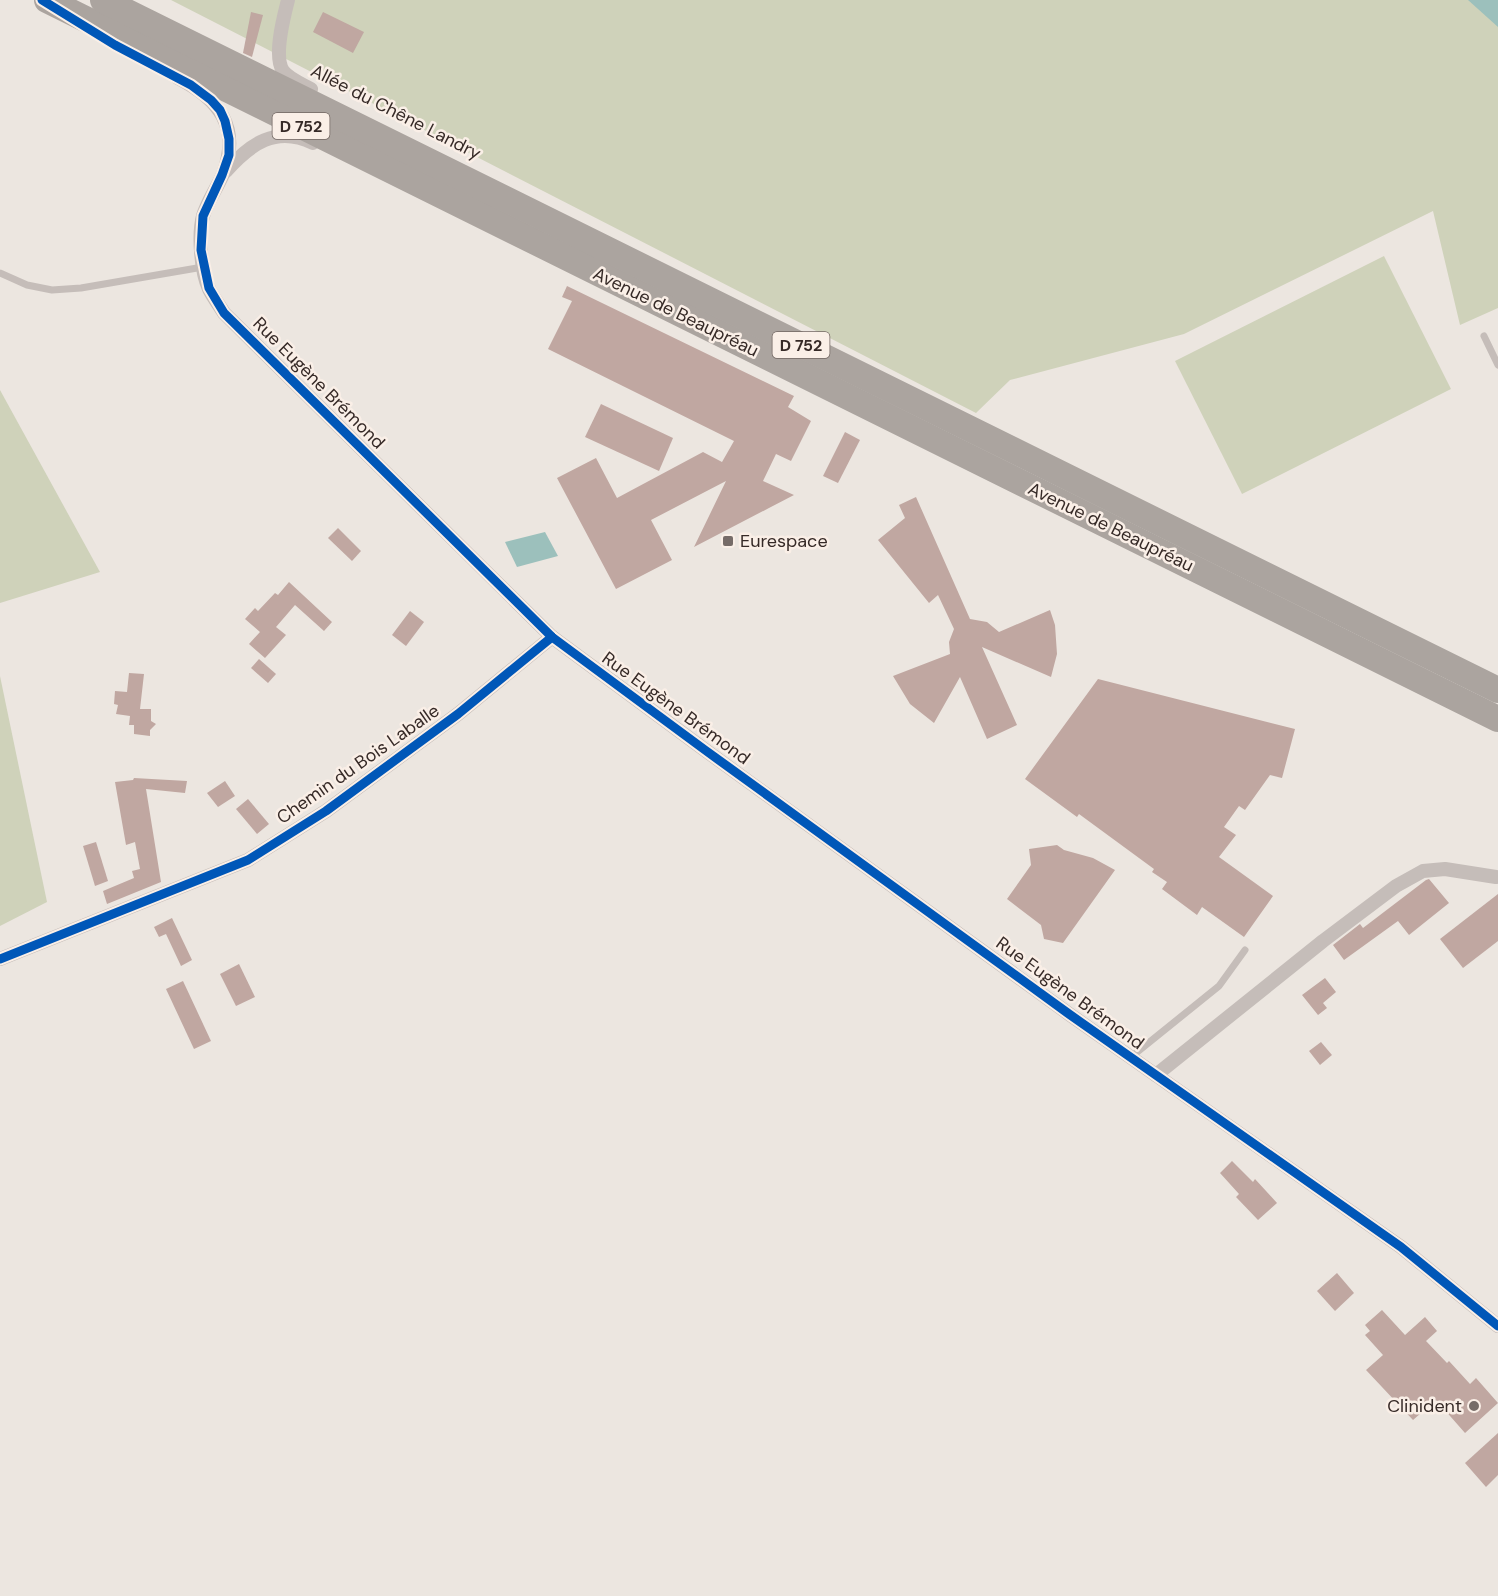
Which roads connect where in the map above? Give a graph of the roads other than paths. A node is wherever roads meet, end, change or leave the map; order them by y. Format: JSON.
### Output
{"nodes":[{"id":1,"x":42,"y":0,"type":"edge"},
{"id":2,"x":47,"y":0,"type":"edge"},
{"id":3,"x":103,"y":0,"type":"edge"},
{"id":4,"x":288,"y":0,"type":"edge"},
{"id":5,"x":222,"y":175,"type":"junction"},
{"id":6,"x":521,"y":207,"type":"junction"},
{"id":7,"x":554,"y":252,"type":"junction"},
{"id":8,"x":203,"y":267,"type":"junction"},
{"id":9,"x":0,"y":273,"type":"edge"},
{"id":10,"x":1484,"y":336,"type":"dead end"},
{"id":11,"x":1498,"y":365,"type":"edge"},
{"id":12,"x":552,"y":637,"type":"junction"},
{"id":13,"x":1498,"y":690,"type":"edge"},
{"id":14,"x":1469,"y":705,"type":"junction"},
{"id":15,"x":1498,"y":719,"type":"edge"},
{"id":16,"x":1498,"y":726,"type":"edge"},
{"id":17,"x":1496,"y":877,"type":"dead end"},
{"id":18,"x":1245,"y":951,"type":"dead end"},
{"id":19,"x":0,"y":959,"type":"edge"},
{"id":20,"x":1131,"y":1057,"type":"junction"},
{"id":21,"x":1156,"y":1075,"type":"junction"},
{"id":22,"x":1498,"y":1326,"type":"edge"}],
"edges":[{"from":1,"to":5,"type":"street","name":"Rue Eugène Brémond"},
{"from":2,"to":7,"type":"highway","name":"Avenue de Beaupréau","number":"D 752"},
{"from":3,"to":6,"type":"highway","name":"Avenue de Beaupréau","number":"D 752"},
{"from":4,"to":6,"type":"street","name":"Allée du Chêne Landry"},
{"from":5,"to":7,"type":"street","name":"Rue Eugène Brémond"},
{"from":5,"to":8,"type":"street","name":"Rue Eugène Brémond"},
{"from":6,"to":13,"type":"highway","name":"Avenue de Beaupréau","number":"D 752"},
{"from":7,"to":14,"type":"highway","name":"Avenue de Beaupréau","number":"D 752"},
{"from":8,"to":9,"type":"lane"},
{"from":8,"to":12,"type":"street","name":"Rue Eugène Brémond"},
{"from":10,"to":11,"type":"lane"},
{"from":12,"to":19,"type":"street","name":"Chemin du Bois Laballe"},
{"from":12,"to":20,"type":"street","name":"Rue Eugène Brémond"},
{"from":14,"to":15,"type":"highway","name":"Avenue de Beaupréau","number":"D 752"},
{"from":14,"to":16,"type":"highway"},
{"from":17,"to":21,"type":"street"},
{"from":18,"to":20,"type":"lane"},
{"from":20,"to":21,"type":"street","name":"Rue Eugène Brémond"},
{"from":21,"to":22,"type":"street","name":"Rue Eugène Brémond"}]}
